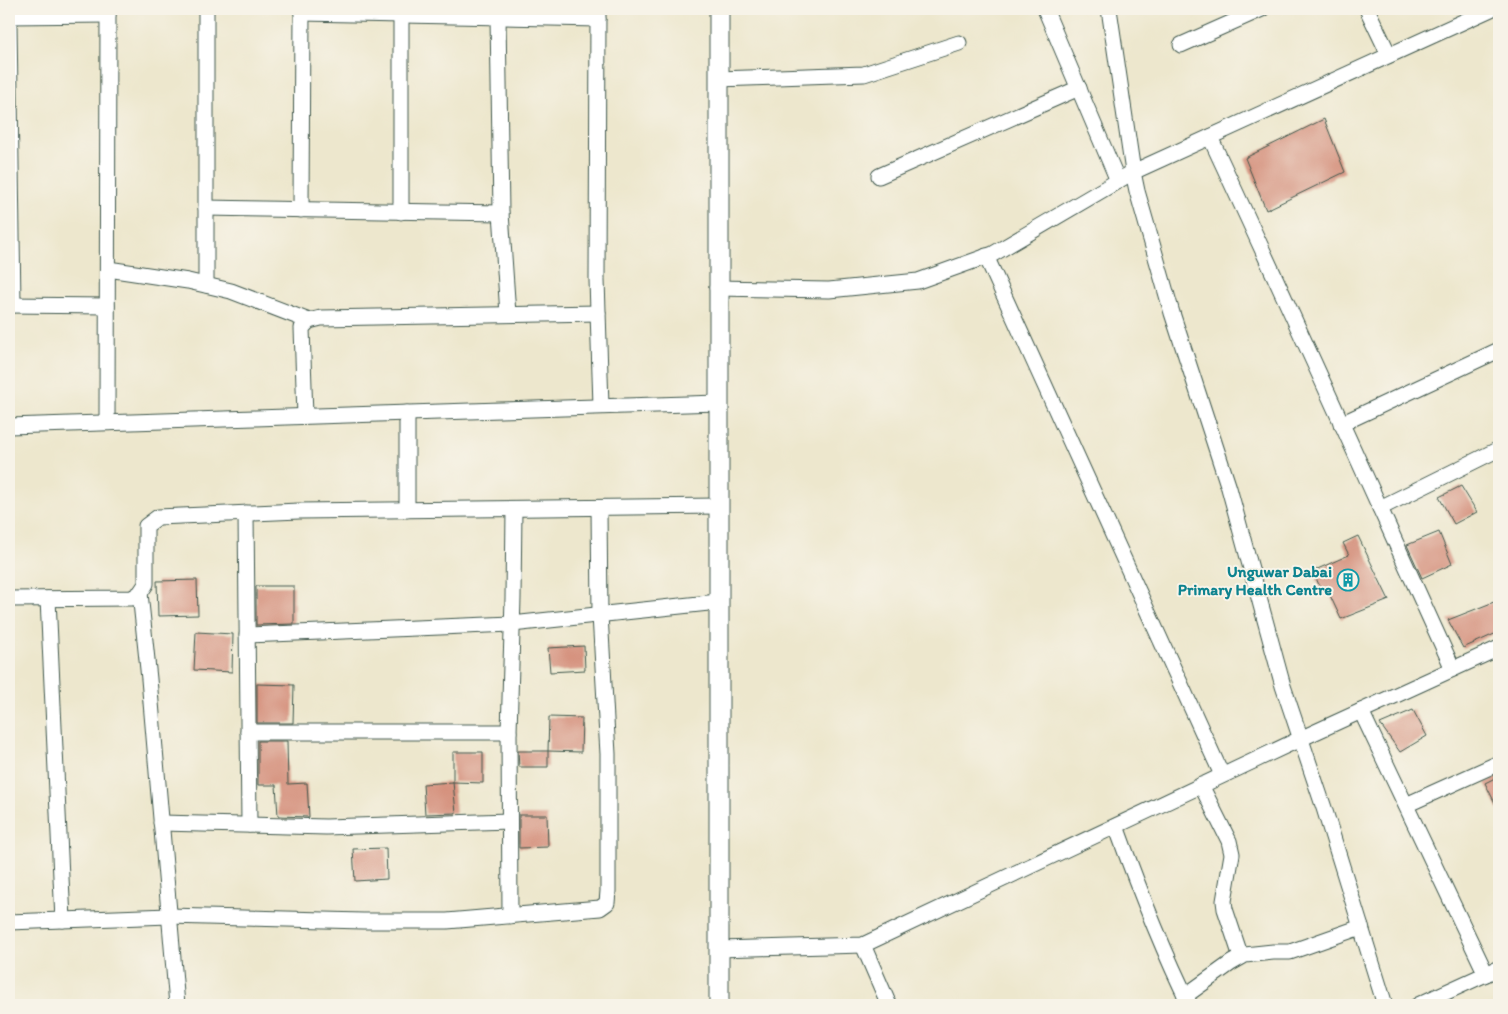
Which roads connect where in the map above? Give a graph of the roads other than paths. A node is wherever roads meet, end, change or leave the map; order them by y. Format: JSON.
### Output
{"nodes":[{"id":1,"x":206,"y":9,"type":"edge"},
{"id":2,"x":718,"y":9,"type":"edge"},
{"id":3,"x":1044,"y":9,"type":"edge"},
{"id":4,"x":1109,"y":9,"type":"edge"},
{"id":5,"x":1262,"y":9,"type":"edge"},
{"id":6,"x":1367,"y":9,"type":"edge"},
{"id":7,"x":1492,"y":9,"type":"edge"},
{"id":8,"x":302,"y":11,"type":"edge"},
{"id":9,"x":108,"y":12,"type":"edge"},
{"id":10,"x":598,"y":14,"type":"edge"},
{"id":11,"x":402,"y":15,"type":"junction"},
{"id":12,"x":9,"y":16,"type":"edge"},
{"id":13,"x":498,"y":17,"type":"junction"},
{"id":14,"x":9,"y":22,"type":"edge"},
{"id":15,"x":959,"y":43,"type":"dead end"},
{"id":16,"x":1182,"y":45,"type":"dead end"},
{"id":17,"x":1389,"y":55,"type":"junction"},
{"id":18,"x":718,"y":79,"type":"junction"},
{"id":19,"x":1079,"y":88,"type":"junction"},
{"id":20,"x":1210,"y":137,"type":"junction"},
{"id":21,"x":1133,"y":172,"type":"junction"},
{"id":22,"x":879,"y":176,"type":"dead end"},
{"id":23,"x":1118,"y":181,"type":"junction"},
{"id":24,"x":206,"y":208,"type":"junction"},
{"id":25,"x":10,"y":209,"type":"edge"},
{"id":26,"x":301,"y":210,"type":"junction"},
{"id":27,"x":401,"y":212,"type":"junction"},
{"id":28,"x":501,"y":214,"type":"junction"},
{"id":29,"x":986,"y":256,"type":"junction"},
{"id":30,"x":108,"y":269,"type":"junction"},
{"id":31,"x":206,"y":285,"type":"junction"},
{"id":32,"x":718,"y":288,"type":"junction"},
{"id":33,"x":11,"y":305,"type":"edge"},
{"id":34,"x":107,"y":306,"type":"junction"},
{"id":35,"x":598,"y":312,"type":"junction"},
{"id":36,"x":508,"y":314,"type":"junction"},
{"id":37,"x":310,"y":321,"type":"junction"},
{"id":38,"x":1499,"y":350,"type":"edge"},
{"id":39,"x":718,"y":403,"type":"junction"},
{"id":40,"x":601,"y":406,"type":"junction"},
{"id":41,"x":407,"y":413,"type":"junction"},
{"id":42,"x":305,"y":416,"type":"junction"},
{"id":43,"x":107,"y":422,"type":"junction"},
{"id":44,"x":1341,"y":424,"type":"junction"},
{"id":45,"x":9,"y":426,"type":"edge"},
{"id":46,"x":1499,"y":450,"type":"edge"},
{"id":47,"x":718,"y":506,"type":"junction"},
{"id":48,"x":599,"y":508,"type":"junction"},
{"id":49,"x":1380,"y":508,"type":"junction"},
{"id":50,"x":514,"y":509,"type":"junction"},
{"id":51,"x":407,"y":510,"type":"junction"},
{"id":52,"x":246,"y":513,"type":"junction"},
{"id":53,"x":140,"y":593,"type":"junction"},
{"id":54,"x":9,"y":599,"type":"edge"},
{"id":55,"x":48,"y":599,"type":"junction"},
{"id":56,"x":718,"y":602,"type":"junction"},
{"id":57,"x":600,"y":615,"type":"junction"},
{"id":58,"x":512,"y":624,"type":"junction"},
{"id":59,"x":247,"y":635,"type":"junction"},
{"id":60,"x":1499,"y":648,"type":"edge"},
{"id":61,"x":1453,"y":669,"type":"junction"},
{"id":62,"x":1361,"y":711,"type":"junction"},
{"id":63,"x":248,"y":732,"type":"junction"},
{"id":64,"x":509,"y":732,"type":"junction"},
{"id":65,"x":1300,"y":739,"type":"junction"},
{"id":66,"x":1499,"y":763,"type":"edge"},
{"id":67,"x":1222,"y":776,"type":"junction"},
{"id":68,"x":1201,"y":786,"type":"junction"},
{"id":69,"x":1406,"y":805,"type":"junction"},
{"id":70,"x":509,"y":821,"type":"junction"},
{"id":71,"x":161,"y":823,"type":"junction"},
{"id":72,"x":249,"y":825,"type":"junction"},
{"id":73,"x":1116,"y":826,"type":"junction"},
{"id":74,"x":169,"y":916,"type":"junction"},
{"id":75,"x":510,"y":916,"type":"junction"},
{"id":76,"x":63,"y":920,"type":"junction"},
{"id":77,"x":9,"y":922,"type":"edge"},
{"id":78,"x":1361,"y":927,"type":"junction"},
{"id":79,"x":863,"y":945,"type":"junction"},
{"id":80,"x":718,"y":949,"type":"junction"},
{"id":81,"x":1241,"y":957,"type":"junction"},
{"id":82,"x":1493,"y":971,"type":"edge"},
{"id":83,"x":1187,"y":1000,"type":"edge"},
{"id":84,"x":177,"y":1005,"type":"edge"},
{"id":85,"x":719,"y":1005,"type":"edge"},
{"id":86,"x":890,"y":1005,"type":"edge"},
{"id":87,"x":1385,"y":1005,"type":"edge"},
{"id":88,"x":1418,"y":1005,"type":"edge"}],
"edges":[{"from":1,"to":24,"type":"street"},
{"from":2,"to":18,"type":"street"},
{"from":3,"to":19,"type":"street"},
{"from":4,"to":21,"type":"street"},
{"from":5,"to":16,"type":"street"},
{"from":6,"to":17,"type":"street"},
{"from":7,"to":17,"type":"street"},
{"from":8,"to":11,"type":"street"},
{"from":8,"to":26,"type":"street"},
{"from":9,"to":12,"type":"street"},
{"from":9,"to":30,"type":"street"},
{"from":10,"to":13,"type":"street"},
{"from":10,"to":35,"type":"street"},
{"from":11,"to":13,"type":"street"},
{"from":11,"to":27,"type":"street"},
{"from":13,"to":28,"type":"street"},
{"from":14,"to":25,"type":"street"},
{"from":15,"to":18,"type":"street"},
{"from":17,"to":20,"type":"street"},
{"from":18,"to":32,"type":"street"},
{"from":19,"to":22,"type":"street"},
{"from":19,"to":23,"type":"street"},
{"from":20,"to":21,"type":"street"},
{"from":20,"to":44,"type":"street"},
{"from":21,"to":23,"type":"street"},
{"from":21,"to":65,"type":"street"},
{"from":23,"to":29,"type":"street"},
{"from":24,"to":26,"type":"street"},
{"from":24,"to":31,"type":"street"},
{"from":25,"to":33,"type":"street"},
{"from":26,"to":27,"type":"street"},
{"from":27,"to":28,"type":"street"},
{"from":28,"to":36,"type":"street"},
{"from":29,"to":32,"type":"street"},
{"from":29,"to":67,"type":"street"},
{"from":30,"to":31,"type":"street"},
{"from":30,"to":34,"type":"street"},
{"from":31,"to":37,"type":"street"},
{"from":32,"to":39,"type":"street"},
{"from":33,"to":34,"type":"street"},
{"from":34,"to":43,"type":"street"},
{"from":35,"to":36,"type":"street"},
{"from":35,"to":40,"type":"street"},
{"from":36,"to":37,"type":"street"},
{"from":37,"to":42,"type":"street"},
{"from":38,"to":44,"type":"street"},
{"from":39,"to":40,"type":"street"},
{"from":39,"to":47,"type":"street"},
{"from":40,"to":41,"type":"street"},
{"from":41,"to":42,"type":"street"},
{"from":41,"to":51,"type":"street"},
{"from":42,"to":43,"type":"street"},
{"from":43,"to":45,"type":"street"},
{"from":44,"to":49,"type":"street"},
{"from":46,"to":49,"type":"street"},
{"from":47,"to":48,"type":"street"},
{"from":47,"to":56,"type":"street"},
{"from":48,"to":50,"type":"street"},
{"from":48,"to":57,"type":"street"},
{"from":49,"to":61,"type":"street"},
{"from":50,"to":51,"type":"street"},
{"from":50,"to":58,"type":"street"},
{"from":51,"to":52,"type":"street"},
{"from":52,"to":53,"type":"street"},
{"from":52,"to":59,"type":"street"},
{"from":53,"to":55,"type":"street"},
{"from":53,"to":71,"type":"street"},
{"from":54,"to":55,"type":"street"},
{"from":55,"to":76,"type":"street"},
{"from":56,"to":57,"type":"street"},
{"from":56,"to":80,"type":"street"},
{"from":57,"to":58,"type":"street"},
{"from":57,"to":75,"type":"street"},
{"from":58,"to":59,"type":"street"},
{"from":58,"to":64,"type":"street"},
{"from":59,"to":63,"type":"street"},
{"from":60,"to":61,"type":"street"},
{"from":61,"to":62,"type":"street"},
{"from":62,"to":65,"type":"street"},
{"from":62,"to":69,"type":"street"},
{"from":63,"to":64,"type":"street"},
{"from":63,"to":72,"type":"street"},
{"from":64,"to":70,"type":"street"},
{"from":65,"to":67,"type":"street"},
{"from":65,"to":78,"type":"street"},
{"from":66,"to":69,"type":"street"},
{"from":67,"to":68,"type":"street"},
{"from":68,"to":73,"type":"street"},
{"from":68,"to":81,"type":"street"},
{"from":69,"to":82,"type":"street"},
{"from":70,"to":72,"type":"street"},
{"from":70,"to":75,"type":"street"},
{"from":71,"to":72,"type":"street"},
{"from":71,"to":74,"type":"street"},
{"from":73,"to":79,"type":"street"},
{"from":73,"to":83,"type":"street"},
{"from":74,"to":75,"type":"street"},
{"from":74,"to":76,"type":"street"},
{"from":74,"to":84,"type":"street"},
{"from":76,"to":77,"type":"street"},
{"from":78,"to":81,"type":"street"},
{"from":78,"to":87,"type":"street"},
{"from":79,"to":80,"type":"street"},
{"from":79,"to":86,"type":"street"},
{"from":80,"to":85,"type":"street"},
{"from":81,"to":83,"type":"street"},
{"from":82,"to":88,"type":"street"}]}
